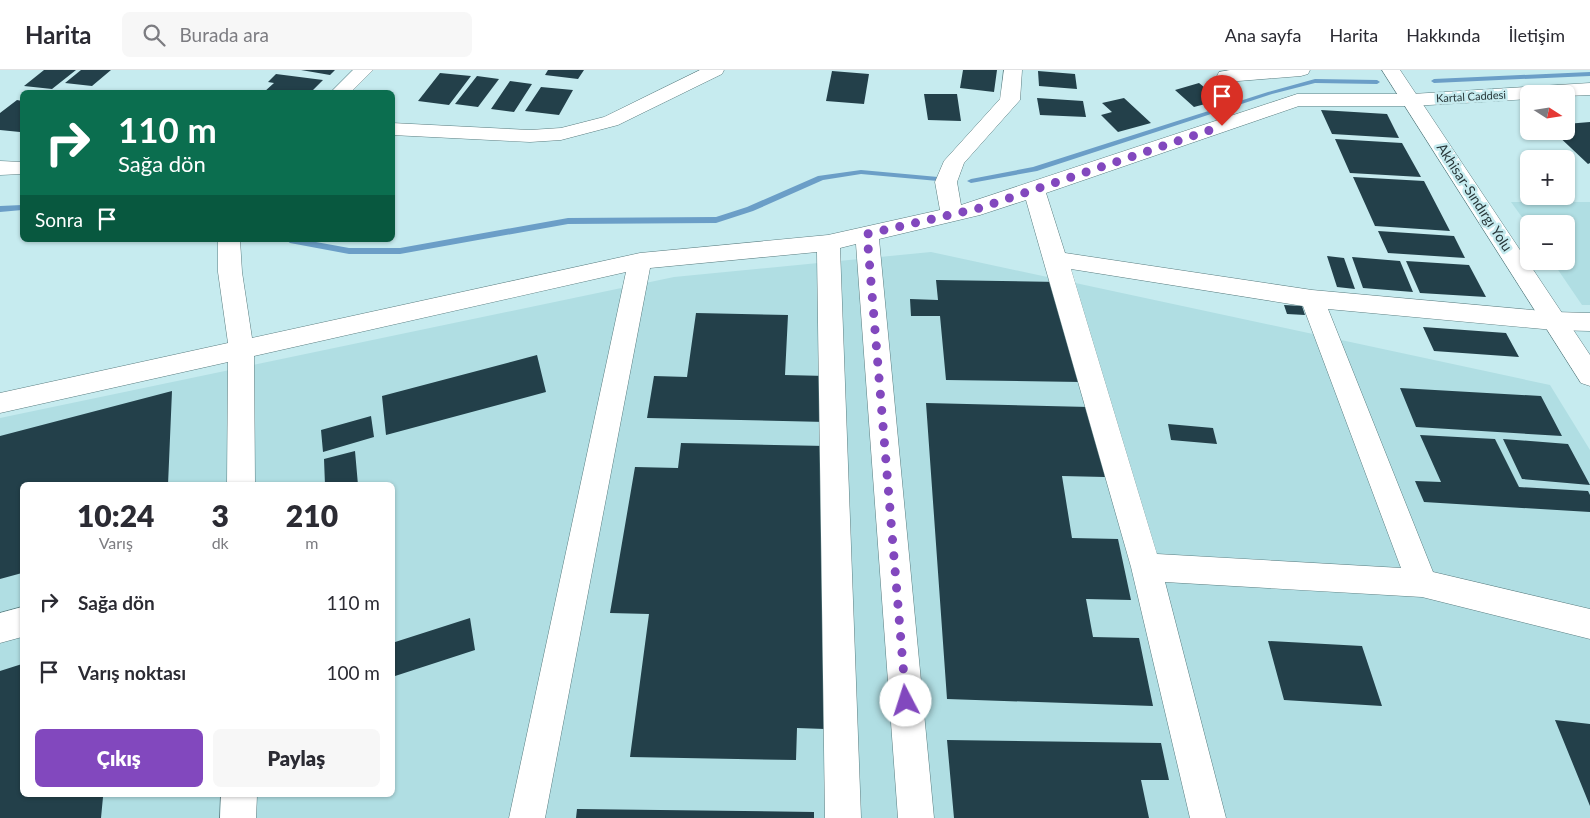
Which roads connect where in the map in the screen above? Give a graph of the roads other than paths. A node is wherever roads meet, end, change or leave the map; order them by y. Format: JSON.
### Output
{"nodes":[{"id":1,"x":364,"y":70,"type":"edge"},
{"id":2,"x":715,"y":70,"type":"edge"},
{"id":3,"x":1013,"y":70,"type":"edge"},
{"id":4,"x":1301,"y":70,"type":"edge"},
{"id":5,"x":1391,"y":70,"type":"edge"},
{"id":6,"x":1226,"y":76,"type":"dead end"},
{"id":7,"x":1590,"y":89,"type":"edge"},
{"id":8,"x":342,"y":90,"type":"edge"},
{"id":9,"x":1412,"y":100,"type":"junction"},
{"id":10,"x":395,"y":129,"type":"edge"},
{"id":11,"x":0,"y":168,"type":"edge"},
{"id":12,"x":20,"y":168,"type":"edge"},
{"id":13,"x":1034,"y":191,"type":"junction"},
{"id":14,"x":952,"y":215,"type":"junction"},
{"id":15,"x":867,"y":234,"type":"junction"},
{"id":16,"x":229,"y":242,"type":"edge"},
{"id":17,"x":828,"y":244,"type":"junction"},
{"id":18,"x":1056,"y":259,"type":"junction"},
{"id":19,"x":640,"y":261,"type":"junction"},
{"id":20,"x":1312,"y":299,"type":"junction"},
{"id":21,"x":1554,"y":321,"type":"junction"},
{"id":22,"x":1590,"y":322,"type":"edge"},
{"id":23,"x":242,"y":348,"type":"junction"},
{"id":24,"x":1590,"y":376,"type":"edge"},
{"id":25,"x":0,"y":403,"type":"edge"},
{"id":26,"x":240,"y":482,"type":"edge"},
{"id":27,"x":1146,"y":567,"type":"junction"},
{"id":28,"x":1422,"y":583,"type":"junction"},
{"id":29,"x":20,"y":623,"type":"edge"},
{"id":30,"x":1590,"y":624,"type":"edge"},
{"id":31,"x":0,"y":628,"type":"edge"},
{"id":32,"x":239,"y":797,"type":"edge"},
{"id":33,"x":238,"y":818,"type":"edge"},
{"id":34,"x":527,"y":818,"type":"edge"},
{"id":35,"x":843,"y":818,"type":"edge"},
{"id":36,"x":916,"y":818,"type":"edge"},
{"id":37,"x":1208,"y":818,"type":"edge"}],
"edges":[{"from":1,"to":8,"type":"street"},
{"from":2,"to":10,"type":"street"},
{"from":3,"to":14,"type":"street"},
{"from":4,"to":6,"type":"street"},
{"from":5,"to":9,"type":"street","name":"Akhisar-Sındırgı Yolu"},
{"from":7,"to":9,"type":"street","name":"Kartal Caddesi"},
{"from":9,"to":13,"type":"street","name":"Kartal Caddesi"},
{"from":9,"to":21,"type":"street","name":"Akhisar-Sındırgı Yolu"},
{"from":11,"to":12,"type":"street"},
{"from":13,"to":14,"type":"street","name":"Kartal Caddesi"},
{"from":13,"to":18,"type":"street"},
{"from":14,"to":15,"type":"street","name":"Kartal Caddesi"},
{"from":15,"to":17,"type":"street","name":"Kartal Caddesi"},
{"from":15,"to":36,"type":"street"},
{"from":16,"to":23,"type":"street"},
{"from":17,"to":19,"type":"street","name":"Kartal Caddesi"},
{"from":17,"to":35,"type":"street"},
{"from":18,"to":20,"type":"street"},
{"from":18,"to":27,"type":"street"},
{"from":19,"to":23,"type":"street","name":"Kartal Caddesi"},
{"from":19,"to":34,"type":"street"},
{"from":20,"to":21,"type":"street"},
{"from":20,"to":28,"type":"street"},
{"from":21,"to":22,"type":"street"},
{"from":21,"to":24,"type":"street","name":"Akhisar-Sındırgı Yolu"},
{"from":23,"to":25,"type":"street","name":"Kartal Caddesi"},
{"from":23,"to":26,"type":"street"},
{"from":27,"to":28,"type":"street"},
{"from":27,"to":37,"type":"street"},
{"from":28,"to":30,"type":"street"},
{"from":29,"to":31,"type":"street"},
{"from":32,"to":33,"type":"street"}]}
